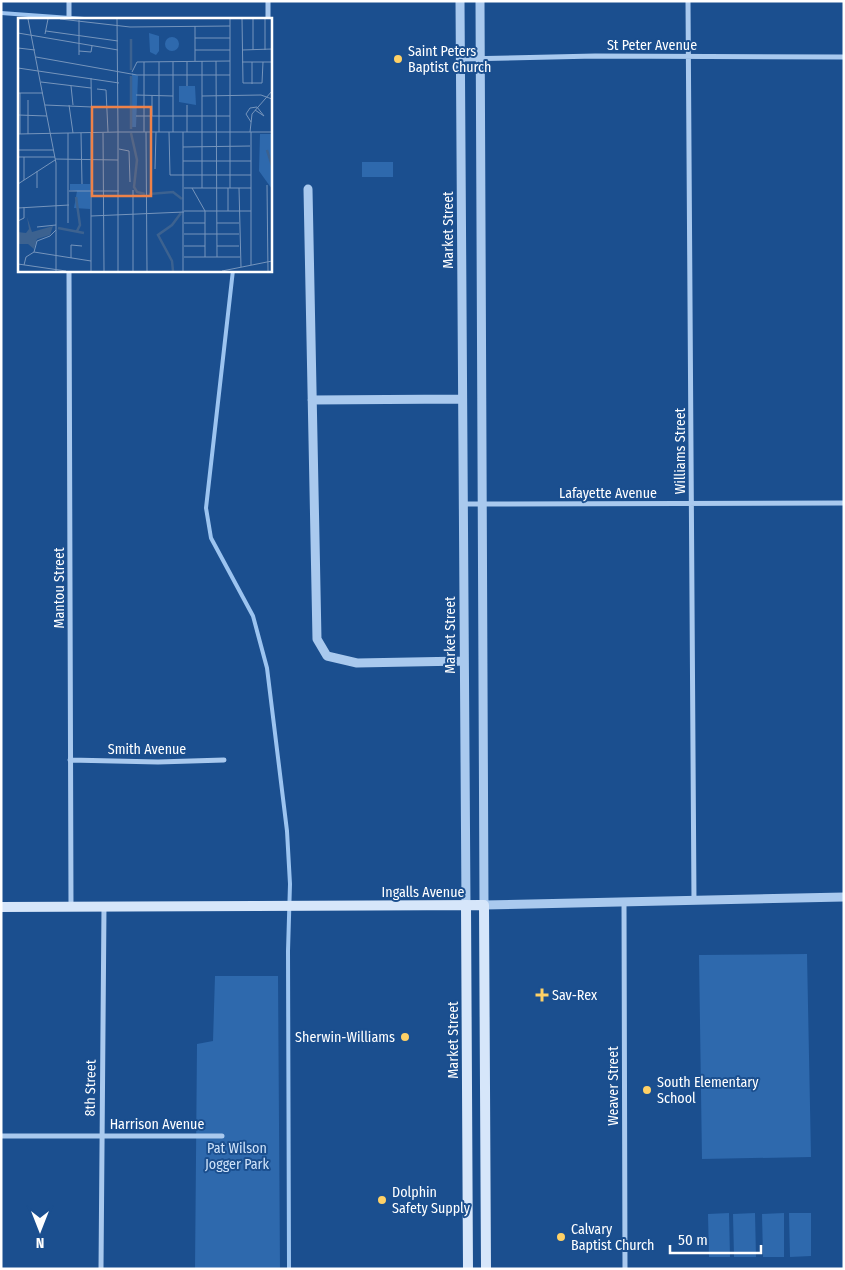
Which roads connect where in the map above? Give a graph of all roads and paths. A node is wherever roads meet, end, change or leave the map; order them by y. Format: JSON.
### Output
{"nodes":[{"id":1,"x":268,"y":1,"type":"edge"},
{"id":2,"x":460,"y":1,"type":"edge"},
{"id":3,"x":480,"y":1,"type":"edge"},
{"id":4,"x":688,"y":1,"type":"edge"},
{"id":5,"x":69,"y":3,"type":"edge"},
{"id":6,"x":69,"y":18,"type":"edge"},
{"id":7,"x":268,"y":18,"type":"edge"},
{"id":8,"x":689,"y":56,"type":"junction"},
{"id":9,"x":844,"y":57,"type":"edge"},
{"id":10,"x":480,"y":58,"type":"junction"},
{"id":11,"x":461,"y":59,"type":"junction"},
{"id":12,"x":308,"y":189,"type":"dead end"},
{"id":13,"x":69,"y":271,"type":"edge"},
{"id":14,"x":462,"y":399,"type":"junction"},
{"id":15,"x":312,"y":400,"type":"junction"},
{"id":16,"x":844,"y":503,"type":"edge"},
{"id":17,"x":463,"y":504,"type":"junction"},
{"id":18,"x":482,"y":504,"type":"junction"},
{"id":19,"x":691,"y":504,"type":"junction"},
{"id":20,"x":464,"y":661,"type":"junction"},
{"id":21,"x":70,"y":760,"type":"junction"},
{"id":22,"x":224,"y":760,"type":"dead end"},
{"id":23,"x":844,"y":897,"type":"edge"},
{"id":24,"x":694,"y":901,"type":"junction"},
{"id":25,"x":624,"y":903,"type":"junction"},
{"id":26,"x":466,"y":906,"type":"junction"},
{"id":27,"x":484,"y":906,"type":"junction"},
{"id":28,"x":1,"y":907,"type":"edge"},
{"id":29,"x":71,"y":907,"type":"junction"},
{"id":30,"x":104,"y":907,"type":"junction"},
{"id":31,"x":101,"y":1135,"type":"junction"},
{"id":32,"x":1,"y":1136,"type":"edge"},
{"id":33,"x":222,"y":1136,"type":"dead end"},
{"id":34,"x":101,"y":1269,"type":"edge"},
{"id":35,"x":468,"y":1269,"type":"edge"},
{"id":36,"x":486,"y":1269,"type":"edge"},
{"id":37,"x":625,"y":1269,"type":"edge"}],
"edges":[{"from":1,"to":7,"type":"street"},
{"from":2,"to":11,"type":"street","name":"Market Street"},
{"from":3,"to":10,"type":"street"},
{"from":4,"to":8,"type":"street","name":"Williams Street"},
{"from":5,"to":6,"type":"street"},
{"from":8,"to":9,"type":"street","name":"St Peter Avenue"},
{"from":8,"to":10,"type":"street","name":"St Peter Avenue"},
{"from":8,"to":19,"type":"street","name":"Williams Street"},
{"from":10,"to":11,"type":"street","name":"St Peter Avenue"},
{"from":10,"to":18,"type":"street"},
{"from":11,"to":14,"type":"street","name":"Market Street"},
{"from":12,"to":15,"type":"street"},
{"from":13,"to":21,"type":"street","name":"Mantou Street"},
{"from":14,"to":15,"type":"street"},
{"from":14,"to":17,"type":"street","name":"Market Street"},
{"from":15,"to":20,"type":"street"},
{"from":16,"to":19,"type":"street","name":"Lafayette Avenue"},
{"from":17,"to":18,"type":"street","name":"Lafayette Avenue"},
{"from":17,"to":20,"type":"street","name":"Market Street"},
{"from":18,"to":19,"type":"street","name":"Lafayette Avenue"},
{"from":18,"to":27,"type":"street"},
{"from":19,"to":24,"type":"street","name":"Williams Street"},
{"from":20,"to":26,"type":"street","name":"Market Street"},
{"from":21,"to":22,"type":"street","name":"Smith Avenue"},
{"from":21,"to":29,"type":"street","name":"Mantou Street"},
{"from":23,"to":24,"type":"street","name":"Ingalls Avenue"},
{"from":24,"to":25,"type":"street","name":"Ingalls Avenue"},
{"from":25,"to":27,"type":"street","name":"Ingalls Avenue"},
{"from":25,"to":37,"type":"street","name":"Weaver Street"},
{"from":26,"to":27,"type":"main road","name":"Ingalls Avenue"},
{"from":26,"to":30,"type":"main road","name":"Ingalls Avenue"},
{"from":26,"to":35,"type":"main road","name":"Market Street"},
{"from":27,"to":36,"type":"main road"},
{"from":28,"to":29,"type":"main road","name":"Ingalls Avenue"},
{"from":29,"to":30,"type":"main road","name":"Ingalls Avenue"},
{"from":30,"to":31,"type":"street","name":"8th Street"},
{"from":31,"to":32,"type":"street","name":"Harrison Avenue"},
{"from":31,"to":33,"type":"street","name":"Harrison Avenue"},
{"from":31,"to":34,"type":"street","name":"8th Street"}]}
